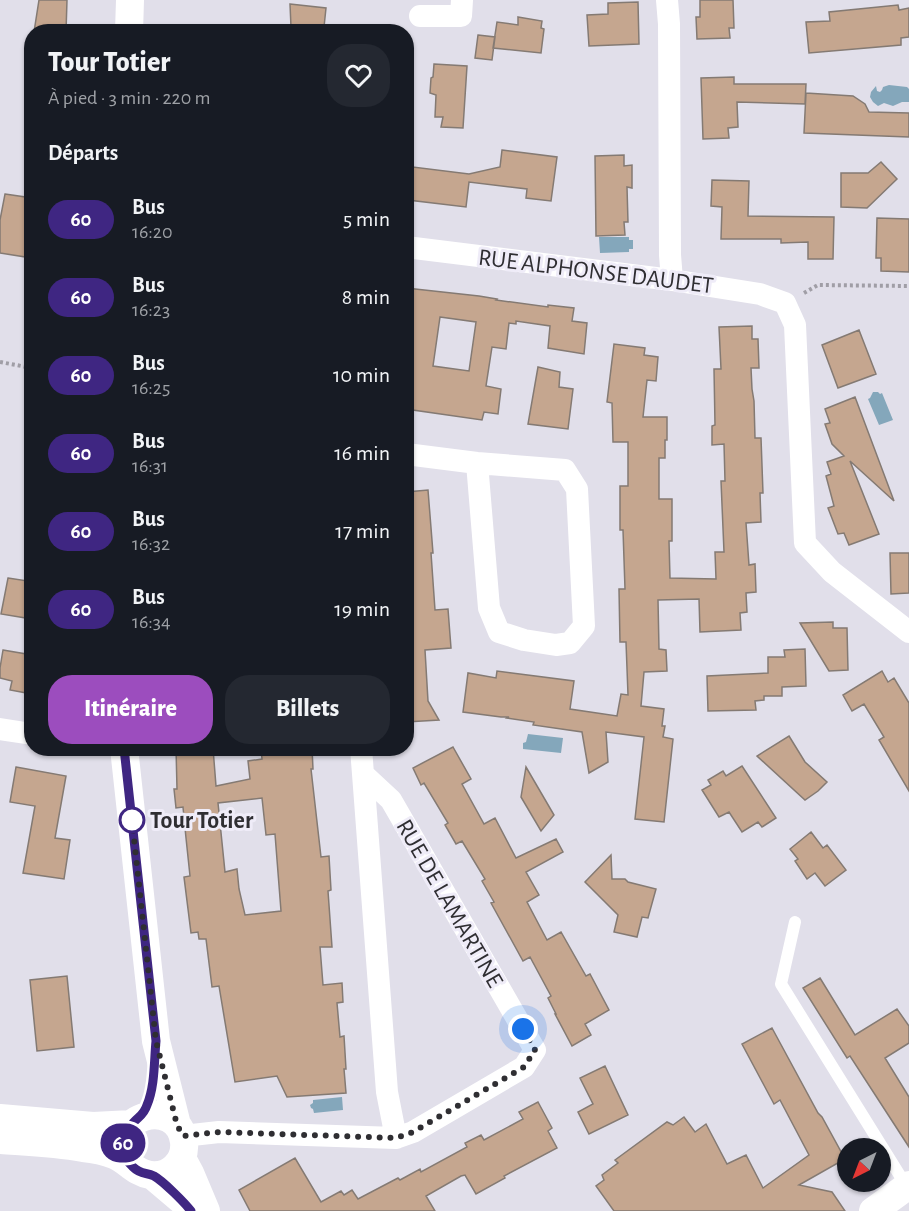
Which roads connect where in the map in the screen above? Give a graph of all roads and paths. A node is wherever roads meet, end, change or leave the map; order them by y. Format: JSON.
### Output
{"nodes":[{"id":1,"x":130,"y":0,"type":"edge"},
{"id":2,"x":462,"y":0,"type":"edge"},
{"id":3,"x":667,"y":0,"type":"edge"},
{"id":4,"x":420,"y":15,"type":"dead end"},
{"id":5,"x":129,"y":24,"type":"edge"},
{"id":6,"x":414,"y":248,"type":"edge"},
{"id":7,"x":672,"y":280,"type":"junction"},
{"id":8,"x":909,"y":286,"type":"edge"},
{"id":9,"x":785,"y":303,"type":"junction"},
{"id":10,"x":0,"y":363,"type":"edge"},
{"id":11,"x":24,"y":367,"type":"edge"},
{"id":12,"x":414,"y":455,"type":"edge"},
{"id":13,"x":477,"y":463,"type":"junction"},
{"id":14,"x":909,"y":632,"type":"edge"},
{"id":15,"x":0,"y":729,"type":"edge"},
{"id":16,"x":24,"y":733,"type":"edge"},
{"id":17,"x":124,"y":756,"type":"edge"},
{"id":18,"x":362,"y":756,"type":"edge"},
{"id":19,"x":363,"y":774,"type":"junction"},
{"id":20,"x":795,"y":922,"type":"dead end"},
{"id":21,"x":156,"y":1041,"type":"junction"},
{"id":22,"x":0,"y":1118,"type":"edge"},
{"id":23,"x":136,"y":1120,"type":"junction"},
{"id":24,"x":396,"y":1138,"type":"junction"},
{"id":25,"x":0,"y":1140,"type":"edge"},
{"id":26,"x":180,"y":1140,"type":"junction"},
{"id":27,"x":142,"y":1171,"type":"junction"},
{"id":28,"x":908,"y":1186,"type":"edge"},
{"id":29,"x":191,"y":1211,"type":"edge"},
{"id":30,"x":206,"y":1211,"type":"edge"},
{"id":31,"x":873,"y":1211,"type":"edge"}],
"edges":[{"from":1,"to":5,"type":"street"},
{"from":2,"to":4,"type":"street"},
{"from":3,"to":7,"type":"street"},
{"from":6,"to":7,"type":"street","name":"RUE ALPHONSE DAUDET"},
{"from":7,"to":9,"type":"street","name":"RUE ALPHONSE DAUDET"},
{"from":8,"to":9,"type":"path"},
{"from":9,"to":14,"type":"street"},
{"from":10,"to":11,"type":"path"},
{"from":12,"to":13,"type":"street"},
{"from":13,"to":13,"type":"street"},
{"from":15,"to":16,"type":"street"},
{"from":17,"to":21,"type":"street"},
{"from":18,"to":19,"type":"street","name":"RUE DE LAMARTINE"},
{"from":19,"to":24,"type":"street","name":"RUE DE LAMARTINE"},
{"from":19,"to":24,"type":"street","name":"RUE DE LAMARTINE"},
{"from":20,"to":28,"type":"lane"},
{"from":21,"to":23,"type":"street"},
{"from":21,"to":26,"type":"street"},
{"from":22,"to":23,"type":"street"},
{"from":23,"to":26,"type":"street"},
{"from":23,"to":27,"type":"street"},
{"from":24,"to":26,"type":"street","name":"RUE DE LAMARTINE"},
{"from":25,"to":27,"type":"street"},
{"from":26,"to":27,"type":"street"},
{"from":26,"to":30,"type":"street"},
{"from":27,"to":29,"type":"street"},
{"from":28,"to":31,"type":"street"}]}
